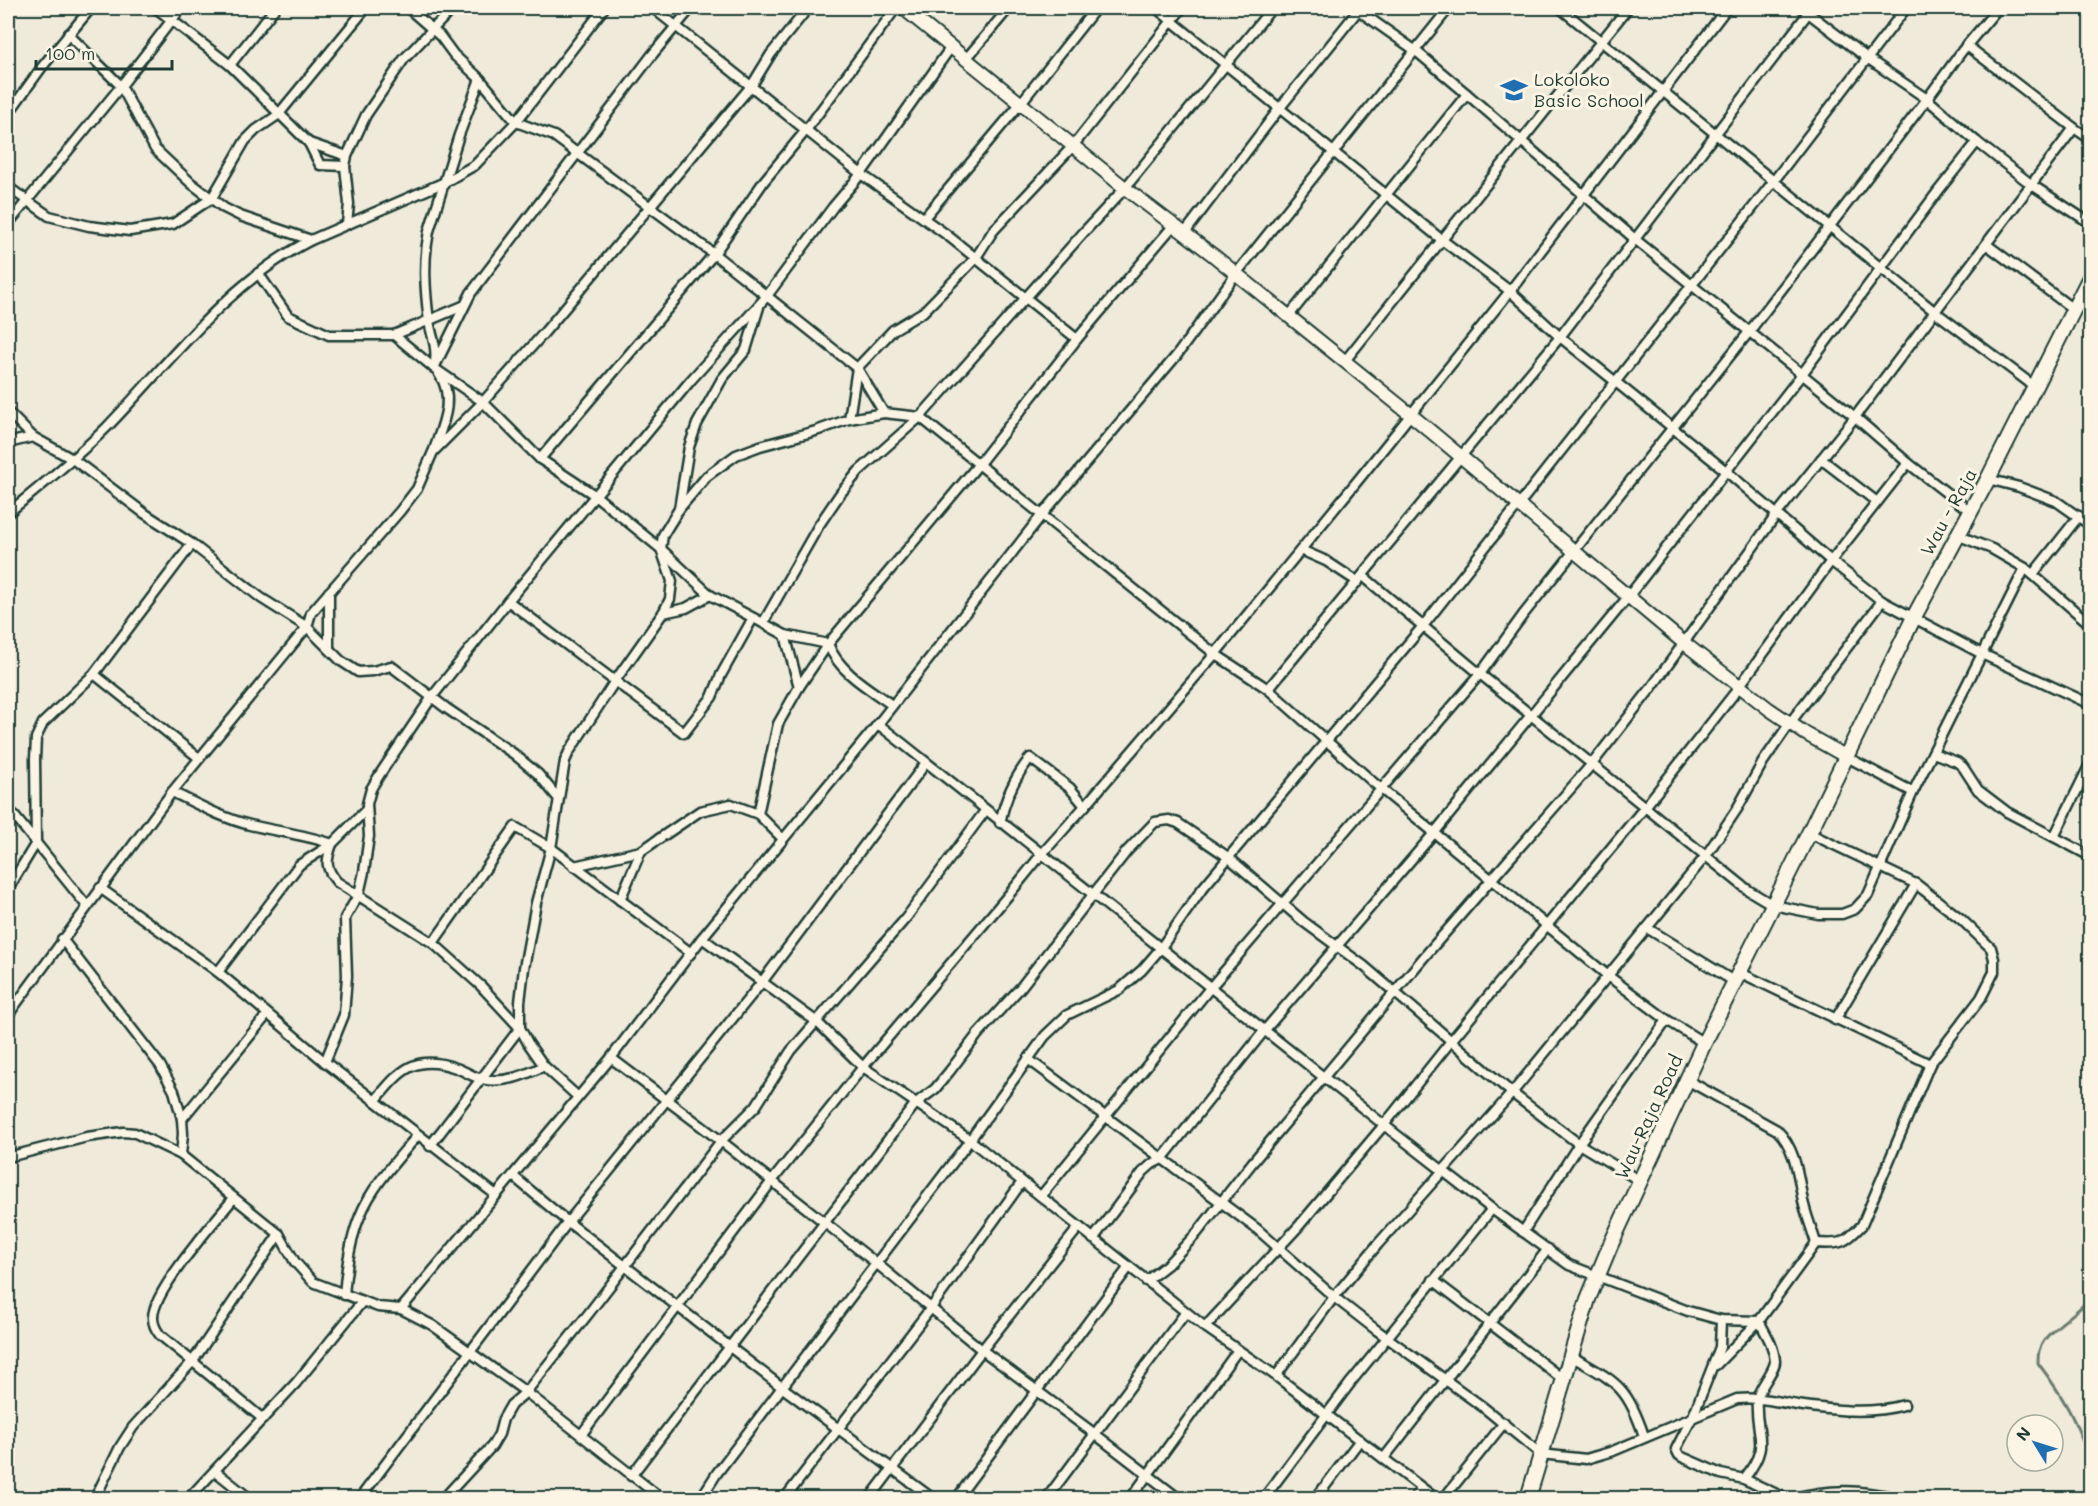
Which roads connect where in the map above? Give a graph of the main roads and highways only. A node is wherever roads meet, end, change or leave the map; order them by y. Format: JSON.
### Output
{"nodes":[{"id":1,"x":2091,"y":277,"type":"edge"},
{"id":2,"x":1843,"y":761,"type":"joint"},
{"id":3,"x":1528,"y":1498,"type":"edge"}],
"edges":[{"from":1,"to":2,"type":"main road","name":"Wau - Raja"},
{"from":2,"to":3,"type":"main road","name":"Wau-Raja Road"}]}
